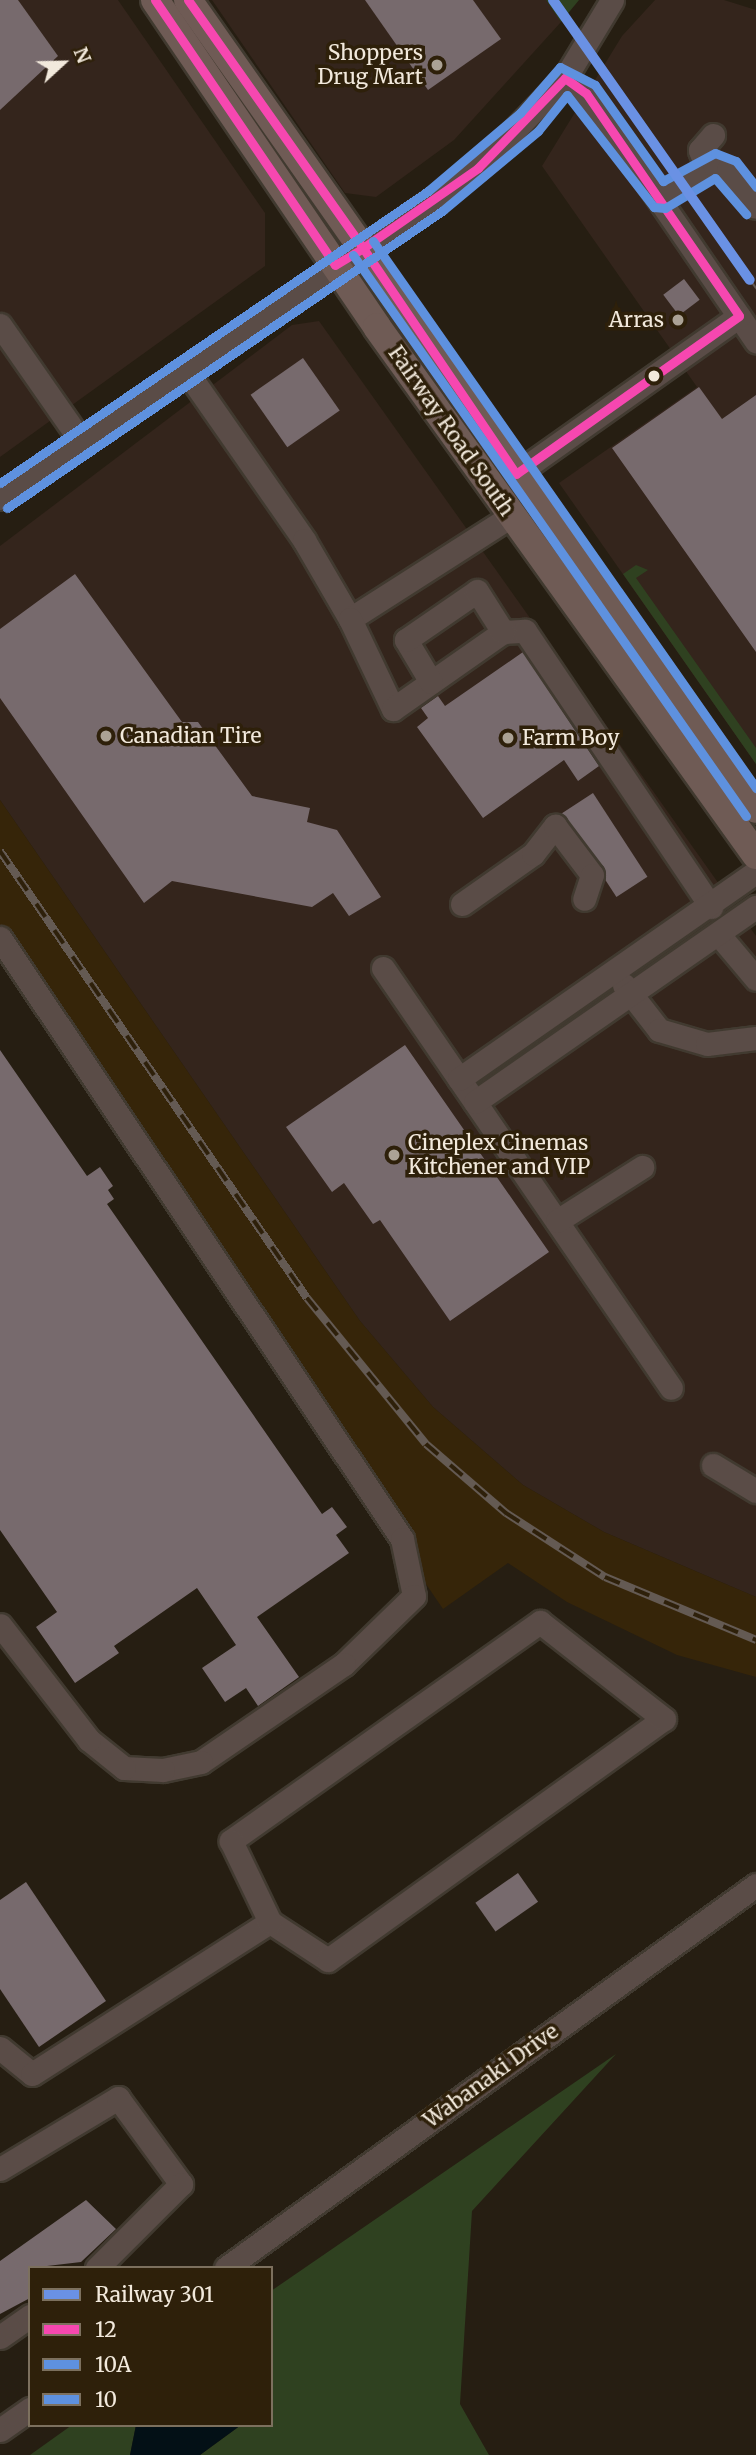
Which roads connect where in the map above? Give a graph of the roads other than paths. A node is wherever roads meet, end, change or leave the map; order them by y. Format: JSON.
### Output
{"nodes":[{"id":1,"x":155,"y":0,"type":"edge"},
{"id":2,"x":188,"y":0,"type":"edge"},
{"id":3,"x":612,"y":0,"type":"edge"},
{"id":4,"x":565,"y":78,"type":"junction"},
{"id":5,"x":713,"y":135,"type":"dead end"},
{"id":6,"x":706,"y":166,"type":"junction"},
{"id":7,"x":660,"y":197,"type":"junction"},
{"id":8,"x":756,"y":207,"type":"edge"},
{"id":9,"x":363,"y":248,"type":"junction"},
{"id":10,"x":335,"y":265,"type":"junction"},
{"id":11,"x":739,"y":316,"type":"junction"},
{"id":12,"x":0,"y":325,"type":"edge"},
{"id":13,"x":756,"y":341,"type":"edge"},
{"id":14,"x":187,"y":372,"type":"junction"},
{"id":15,"x":83,"y":443,"type":"junction"},
{"id":16,"x":516,"y":474,"type":"junction"},
{"id":17,"x":0,"y":498,"type":"edge"},
{"id":18,"x":511,"y":516,"type":"junction"},
{"id":19,"x":350,"y":619,"type":"junction"},
{"id":20,"x":503,"y":632,"type":"junction"},
{"id":21,"x":431,"y":682,"type":"junction"},
{"id":22,"x":756,"y":809,"type":"edge"},
{"id":23,"x":756,"y":855,"type":"edge"},
{"id":24,"x":756,"y":872,"type":"edge"},
{"id":25,"x":584,"y":899,"type":"dead end"},
{"id":26,"x":459,"y":900,"type":"dead end"},
{"id":27,"x":711,"y":907,"type":"junction"},
{"id":28,"x":756,"y":907,"type":"edge"},
{"id":29,"x":719,"y":934,"type":"junction"},
{"id":30,"x":0,"y":937,"type":"edge"},
{"id":31,"x":383,"y":968,"type":"dead end"},
{"id":32,"x":616,"y":974,"type":"junction"},
{"id":33,"x":756,"y":979,"type":"edge"},
{"id":34,"x":631,"y":995,"type":"junction"},
{"id":35,"x":756,"y":1038,"type":"edge"},
{"id":36,"x":459,"y":1079,"type":"junction"},
{"id":37,"x":475,"y":1102,"type":"junction"},
{"id":38,"x":642,"y":1167,"type":"dead end"},
{"id":39,"x":557,"y":1222,"type":"junction"},
{"id":40,"x":671,"y":1388,"type":"dead end"},
{"id":41,"x":713,"y":1465,"type":"dead end"},
{"id":42,"x":756,"y":1491,"type":"edge"},
{"id":43,"x":0,"y":1625,"type":"edge"},
{"id":44,"x":756,"y":1885,"type":"edge"},
{"id":45,"x":270,"y":1922,"type":"junction"},
{"id":46,"x":0,"y":2048,"type":"edge"},
{"id":47,"x":0,"y":2169,"type":"edge"},
{"id":48,"x":99,"y":2266,"type":"edge"},
{"id":49,"x":229,"y":2266,"type":"edge"},
{"id":50,"x":28,"y":2317,"type":"edge"},
{"id":51,"x":0,"y":2337,"type":"edge"},
{"id":52,"x":28,"y":2410,"type":"edge"},
{"id":53,"x":0,"y":2430,"type":"edge"}],
"edges":[{"from":1,"to":10,"type":"main road","name":"Fairway Road South"},
{"from":2,"to":9,"type":"main road","name":"Fairway Road South"},
{"from":3,"to":4,"type":"street"},
{"from":4,"to":7,"type":"street"},
{"from":4,"to":9,"type":"street"},
{"from":5,"to":6,"type":"street"},
{"from":6,"to":7,"type":"street"},
{"from":6,"to":8,"type":"street"},
{"from":7,"to":11,"type":"street"},
{"from":9,"to":10,"type":"street"},
{"from":9,"to":16,"type":"main road","name":"Fairway Road South"},
{"from":10,"to":14,"type":"street"},
{"from":10,"to":18,"type":"main road","name":"Fairway Road South"},
{"from":11,"to":13,"type":"street"},
{"from":11,"to":16,"type":"street"},
{"from":12,"to":15,"type":"street"},
{"from":14,"to":15,"type":"street"},
{"from":14,"to":19,"type":"street"},
{"from":15,"to":17,"type":"street"},
{"from":16,"to":22,"type":"main road","name":"Fairway Road South"},
{"from":18,"to":19,"type":"street"},
{"from":18,"to":23,"type":"main road","name":"Fairway Road South"},
{"from":19,"to":21,"type":"street"},
{"from":20,"to":21,"type":"street"},
{"from":20,"to":21,"type":"street"},
{"from":20,"to":27,"type":"street"},
{"from":24,"to":27,"type":"street"},
{"from":25,"to":26,"type":"street"},
{"from":27,"to":32,"type":"street"},
{"from":28,"to":29,"type":"street"},
{"from":29,"to":33,"type":"street"},
{"from":29,"to":34,"type":"street"},
{"from":30,"to":43,"type":"street"},
{"from":31,"to":36,"type":"street"},
{"from":32,"to":34,"type":"street"},
{"from":32,"to":36,"type":"street"},
{"from":34,"to":35,"type":"street"},
{"from":34,"to":37,"type":"street"},
{"from":36,"to":37,"type":"street"},
{"from":37,"to":39,"type":"street"},
{"from":38,"to":39,"type":"street"},
{"from":39,"to":40,"type":"street"},
{"from":41,"to":42,"type":"street"},
{"from":44,"to":49,"type":"street","name":"Wabanaki Drive"},
{"from":45,"to":45,"type":"street"},
{"from":45,"to":46,"type":"street"},
{"from":47,"to":48,"type":"street"},
{"from":50,"to":51,"type":"street"},
{"from":52,"to":53,"type":"street"}]}
